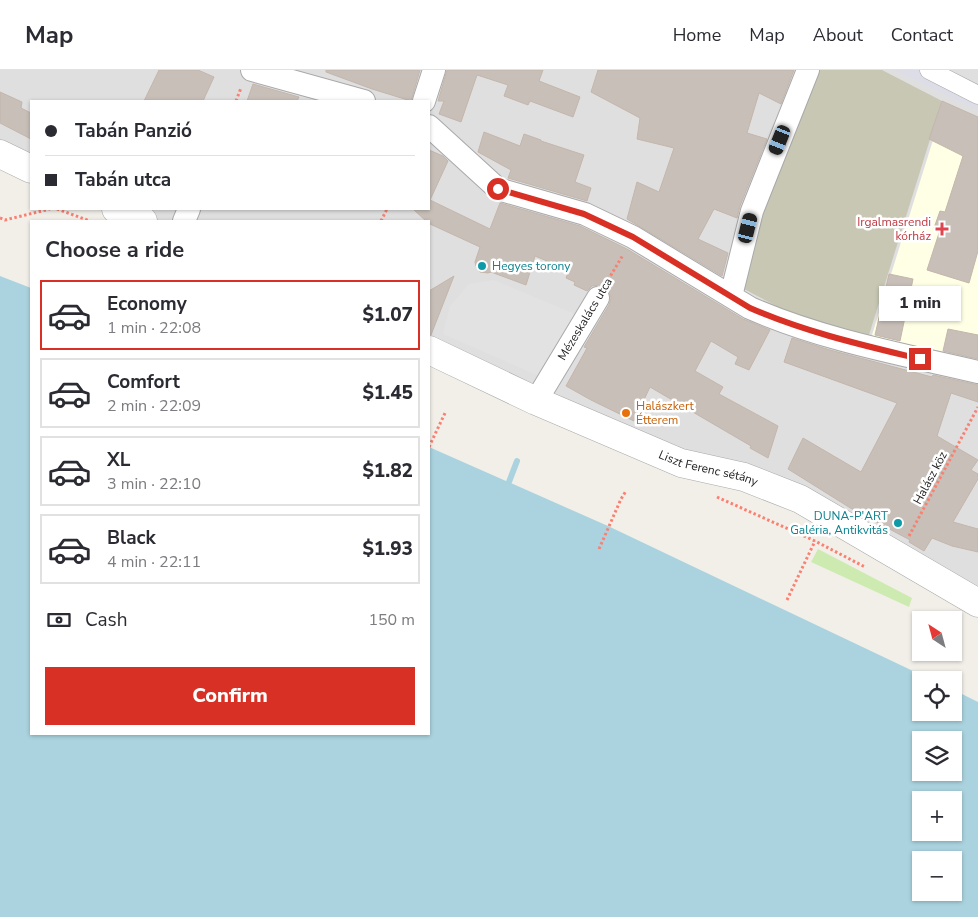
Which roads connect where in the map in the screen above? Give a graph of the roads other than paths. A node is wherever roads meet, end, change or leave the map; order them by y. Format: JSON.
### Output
{"nodes":[{"id":1,"x":252,"y":70,"type":"edge"},
{"id":2,"x":434,"y":70,"type":"edge"},
{"id":3,"x":808,"y":70,"type":"edge"},
{"id":4,"x":929,"y":70,"type":"edge"},
{"id":5,"x":978,"y":95,"type":"edge"},
{"id":6,"x":360,"y":100,"type":"edge"},
{"id":7,"x":424,"y":100,"type":"edge"},
{"id":8,"x":430,"y":127,"type":"edge"},
{"id":9,"x":0,"y":154,"type":"edge"},
{"id":10,"x":30,"y":169,"type":"edge"},
{"id":11,"x":118,"y":210,"type":"edge"},
{"id":12,"x":141,"y":220,"type":"edge"},
{"id":13,"x":731,"y":296,"type":"junction"},
{"id":14,"x":598,"y":298,"type":"road end"},
{"id":15,"x":430,"y":350,"type":"edge"},
{"id":16,"x":978,"y":372,"type":"edge"},
{"id":17,"x":536,"y":401,"type":"junction"},
{"id":18,"x":978,"y":603,"type":"edge"}],
"edges":[{"from":1,"to":6,"type":"street"},
{"from":2,"to":7,"type":"street"},
{"from":3,"to":13,"type":"street"},
{"from":4,"to":5,"type":"street"},
{"from":8,"to":13,"type":"street"},
{"from":9,"to":10,"type":"street"},
{"from":11,"to":12,"type":"street"},
{"from":13,"to":16,"type":"street"},
{"from":14,"to":17,"type":"street","name":"Mézeskalács utca"},
{"from":15,"to":17,"type":"street","name":"Liszt Ferenc sétány"},
{"from":17,"to":18,"type":"street","name":"Liszt Ferenc sétány"}]}
